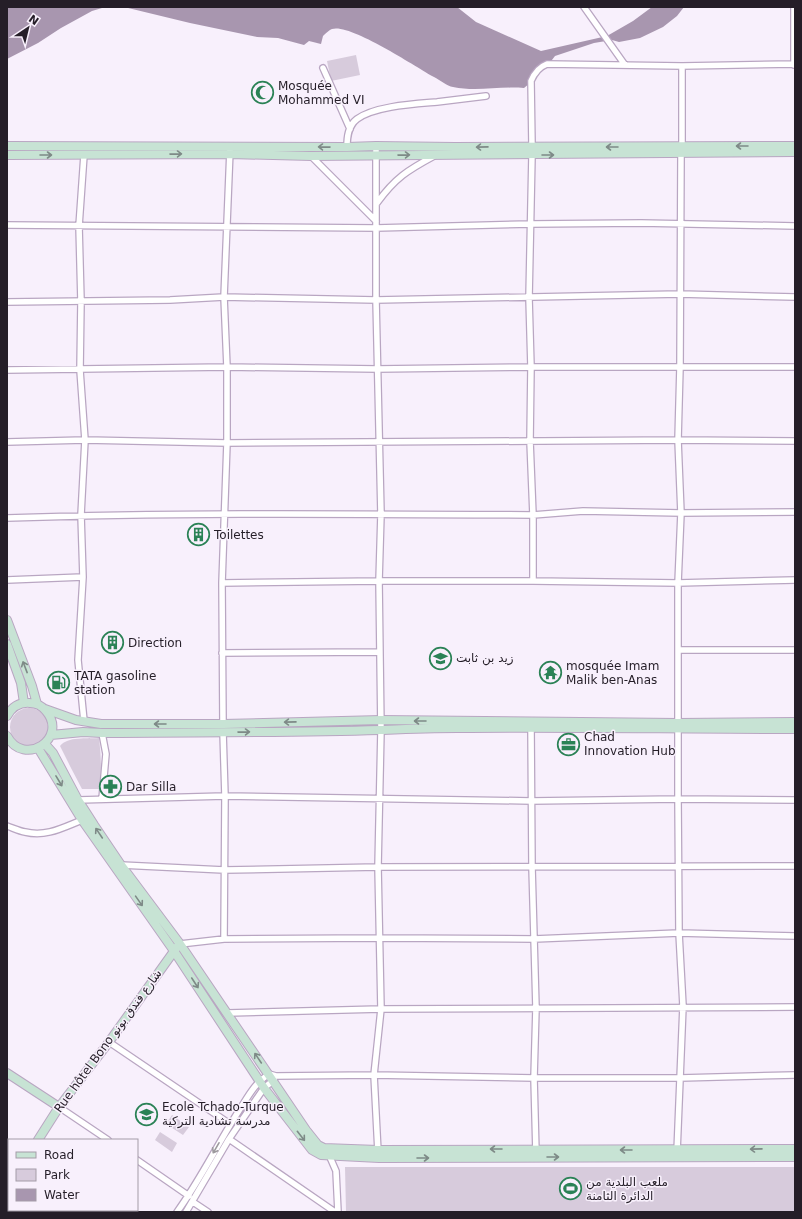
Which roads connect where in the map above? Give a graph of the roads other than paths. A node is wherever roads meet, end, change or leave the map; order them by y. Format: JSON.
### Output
{"nodes":[{"id":1,"x":584,"y":7,"type":"edge"},
{"id":2,"x":794,"y":7,"type":"edge"},
{"id":3,"x":794,"y":64,"type":"edge"},
{"id":4,"x":625,"y":65,"type":"junction"},
{"id":5,"x":682,"y":66,"type":"junction"},
{"id":6,"x":323,"y":68,"type":"dead end"},
{"id":7,"x":486,"y":96,"type":"dead end"},
{"id":8,"x":350,"y":129,"type":"junction"},
{"id":9,"x":7,"y":146,"type":"edge"},
{"id":10,"x":376,"y":146,"type":"junction"},
{"id":11,"x":532,"y":146,"type":"junction"},
{"id":12,"x":795,"y":146,"type":"edge"},
{"id":13,"x":347,"y":147,"type":"junction"},
{"id":14,"x":230,"y":150,"type":"junction"},
{"id":15,"x":681,"y":150,"type":"junction"},
{"id":16,"x":511,"y":151,"type":"junction"},
{"id":17,"x":795,"y":152,"type":"edge"},
{"id":18,"x":436,"y":154,"type":"junction"},
{"id":19,"x":7,"y":155,"type":"edge"},
{"id":20,"x":84,"y":155,"type":"junction"},
{"id":21,"x":532,"y":155,"type":"junction"},
{"id":22,"x":311,"y":156,"type":"junction"},
{"id":23,"x":376,"y":156,"type":"junction"},
{"id":24,"x":376,"y":203,"type":"junction"},
{"id":25,"x":376,"y":221,"type":"junction"},
{"id":26,"x":531,"y":224,"type":"junction"},
{"id":27,"x":680,"y":224,"type":"junction"},
{"id":28,"x":7,"y":225,"type":"edge"},
{"id":29,"x":79,"y":226,"type":"junction"},
{"id":30,"x":795,"y":226,"type":"edge"},
{"id":31,"x":226,"y":227,"type":"junction"},
{"id":32,"x":376,"y":228,"type":"junction"},
{"id":33,"x":680,"y":294,"type":"junction"},
{"id":34,"x":224,"y":297,"type":"junction"},
{"id":35,"x":795,"y":297,"type":"edge"},
{"id":36,"x":529,"y":298,"type":"junction"},
{"id":37,"x":376,"y":300,"type":"junction"},
{"id":38,"x":81,"y":301,"type":"junction"},
{"id":39,"x":7,"y":302,"type":"edge"},
{"id":40,"x":227,"y":367,"type":"junction"},
{"id":41,"x":531,"y":367,"type":"junction"},
{"id":42,"x":680,"y":367,"type":"junction"},
{"id":43,"x":795,"y":367,"type":"edge"},
{"id":44,"x":377,"y":369,"type":"junction"},
{"id":45,"x":7,"y":370,"type":"edge"},
{"id":46,"x":80,"y":370,"type":"junction"},
{"id":47,"x":85,"y":440,"type":"junction"},
{"id":48,"x":678,"y":440,"type":"junction"},
{"id":49,"x":530,"y":441,"type":"junction"},
{"id":50,"x":795,"y":441,"type":"edge"},
{"id":51,"x":7,"y":442,"type":"edge"},
{"id":52,"x":378,"y":442,"type":"junction"},
{"id":53,"x":227,"y":444,"type":"junction"},
{"id":54,"x":795,"y":512,"type":"edge"},
{"id":55,"x":681,"y":513,"type":"junction"},
{"id":56,"x":225,"y":514,"type":"junction"},
{"id":57,"x":381,"y":514,"type":"junction"},
{"id":58,"x":81,"y":515,"type":"junction"},
{"id":59,"x":533,"y":515,"type":"junction"},
{"id":60,"x":7,"y":518,"type":"edge"},
{"id":61,"x":84,"y":577,"type":"junction"},
{"id":62,"x":7,"y":580,"type":"edge"},
{"id":63,"x":795,"y":580,"type":"edge"},
{"id":64,"x":379,"y":581,"type":"junction"},
{"id":65,"x":533,"y":581,"type":"junction"},
{"id":66,"x":678,"y":583,"type":"junction"},
{"id":67,"x":222,"y":584,"type":"junction"},
{"id":68,"x":7,"y":620,"type":"edge"},
{"id":69,"x":7,"y":644,"type":"edge"},
{"id":70,"x":679,"y":650,"type":"junction"},
{"id":71,"x":795,"y":650,"type":"edge"},
{"id":72,"x":380,"y":652,"type":"junction"},
{"id":73,"x":222,"y":653,"type":"junction"},
{"id":74,"x":24,"y":703,"type":"junction"},
{"id":75,"x":37,"y":704,"type":"junction"},
{"id":76,"x":11,"y":707,"type":"edge"},
{"id":77,"x":45,"y":709,"type":"junction"},
{"id":78,"x":7,"y":716,"type":"edge"},
{"id":79,"x":381,"y":720,"type":"junction"},
{"id":80,"x":84,"y":721,"type":"junction"},
{"id":81,"x":795,"y":722,"type":"edge"},
{"id":82,"x":678,"y":726,"type":"junction"},
{"id":83,"x":531,"y":727,"type":"junction"},
{"id":84,"x":223,"y":728,"type":"junction"},
{"id":85,"x":795,"y":729,"type":"edge"},
{"id":86,"x":381,"y":730,"type":"junction"},
{"id":87,"x":102,"y":733,"type":"junction"},
{"id":88,"x":51,"y":735,"type":"junction"},
{"id":89,"x":7,"y":739,"type":"edge"},
{"id":90,"x":42,"y":746,"type":"junction"},
{"id":91,"x":225,"y":796,"type":"junction"},
{"id":92,"x":102,"y":799,"type":"junction"},
{"id":93,"x":378,"y":799,"type":"junction"},
{"id":94,"x":678,"y":799,"type":"junction"},
{"id":95,"x":78,"y":800,"type":"junction"},
{"id":96,"x":795,"y":800,"type":"edge"},
{"id":97,"x":531,"y":801,"type":"junction"},
{"id":98,"x":82,"y":820,"type":"junction"},
{"id":99,"x":8,"y":825,"type":"edge"},
{"id":100,"x":121,"y":865,"type":"junction"},
{"id":101,"x":532,"y":866,"type":"junction"},
{"id":102,"x":678,"y":866,"type":"junction"},
{"id":103,"x":795,"y":866,"type":"edge"},
{"id":104,"x":378,"y":867,"type":"junction"},
{"id":105,"x":224,"y":870,"type":"junction"},
{"id":106,"x":679,"y":933,"type":"junction"},
{"id":107,"x":795,"y":936,"type":"edge"},
{"id":108,"x":380,"y":938,"type":"junction"},
{"id":109,"x":224,"y":939,"type":"junction"},
{"id":110,"x":534,"y":939,"type":"junction"},
{"id":111,"x":180,"y":944,"type":"junction"},
{"id":112,"x":174,"y":951,"type":"junction"},
{"id":113,"x":683,"y":1006,"type":"junction"},
{"id":114,"x":795,"y":1007,"type":"edge"},
{"id":115,"x":536,"y":1008,"type":"junction"},
{"id":116,"x":381,"y":1009,"type":"junction"},
{"id":117,"x":228,"y":1013,"type":"junction"},
{"id":118,"x":109,"y":1042,"type":"junction"},
{"id":119,"x":7,"y":1073,"type":"edge"},
{"id":120,"x":374,"y":1075,"type":"junction"},
{"id":121,"x":795,"y":1075,"type":"edge"},
{"id":122,"x":273,"y":1077,"type":"junction"},
{"id":123,"x":534,"y":1078,"type":"junction"},
{"id":124,"x":680,"y":1078,"type":"junction"},
{"id":125,"x":259,"y":1080,"type":"junction"},
{"id":126,"x":264,"y":1088,"type":"junction"},
{"id":127,"x":58,"y":1107,"type":"junction"},
{"id":128,"x":230,"y":1124,"type":"junction"},
{"id":129,"x":39,"y":1139,"type":"edge"},
{"id":130,"x":106,"y":1139,"type":"edge"},
{"id":131,"x":229,"y":1139,"type":"junction"},
{"id":132,"x":795,"y":1149,"type":"edge"},
{"id":133,"x":536,"y":1153,"type":"junction"},
{"id":134,"x":677,"y":1153,"type":"junction"},
{"id":135,"x":378,"y":1154,"type":"junction"},
{"id":136,"x":329,"y":1155,"type":"junction"},
{"id":137,"x":795,"y":1157,"type":"edge"},
{"id":138,"x":138,"y":1161,"type":"edge"},
{"id":139,"x":189,"y":1196,"type":"junction"},
{"id":140,"x":193,"y":1202,"type":"junction"},
{"id":141,"x":177,"y":1212,"type":"edge"},
{"id":142,"x":186,"y":1212,"type":"edge"},
{"id":143,"x":208,"y":1212,"type":"edge"},
{"id":144,"x":337,"y":1212,"type":"edge"}],
"edges":[{"from":1,"to":4,"type":"street"},
{"from":2,"to":3,"type":"street"},
{"from":3,"to":5,"type":"street"},
{"from":4,"to":5,"type":"street"},
{"from":4,"to":11,"type":"street"},
{"from":5,"to":15,"type":"street"},
{"from":6,"to":8,"type":"street"},
{"from":7,"to":8,"type":"street"},
{"from":8,"to":13,"type":"street"},
{"from":9,"to":14,"type":"street"},
{"from":10,"to":13,"type":"street"},
{"from":16,"to":10,"type":"street","one_way":true},
{"from":10,"to":23,"type":"street"},
{"from":15,"to":11,"type":"street","one_way":true},
{"from":11,"to":16,"type":"street"},
{"from":12,"to":15,"type":"street","one_way":true},
{"from":13,"to":14,"type":"street","one_way":true},
{"from":20,"to":14,"type":"street","one_way":true},
{"from":14,"to":22,"type":"street"},
{"from":14,"to":31,"type":"street"},
{"from":15,"to":17,"type":"street"},
{"from":21,"to":15,"type":"street","one_way":true},
{"from":15,"to":27,"type":"street"},
{"from":16,"to":18,"type":"street"},
{"from":16,"to":21,"type":"street"},
{"from":23,"to":18,"type":"street","one_way":true},
{"from":18,"to":24,"type":"street"},
{"from":19,"to":20,"type":"street","one_way":true},
{"from":20,"to":29,"type":"street"},
{"from":21,"to":26,"type":"street"},
{"from":22,"to":23,"type":"street"},
{"from":22,"to":25,"type":"street"},
{"from":23,"to":24,"type":"street"},
{"from":24,"to":25,"type":"street"},
{"from":25,"to":32,"type":"street"},
{"from":26,"to":27,"type":"street"},
{"from":26,"to":32,"type":"street"},
{"from":26,"to":36,"type":"street"},
{"from":27,"to":30,"type":"street"},
{"from":27,"to":33,"type":"street"},
{"from":28,"to":29,"type":"street"},
{"from":29,"to":31,"type":"street"},
{"from":29,"to":38,"type":"street"},
{"from":31,"to":32,"type":"street"},
{"from":31,"to":34,"type":"street"},
{"from":32,"to":37,"type":"street"},
{"from":33,"to":35,"type":"street"},
{"from":33,"to":36,"type":"street"},
{"from":33,"to":42,"type":"street"},
{"from":34,"to":37,"type":"street"},
{"from":34,"to":38,"type":"street"},
{"from":34,"to":40,"type":"street"},
{"from":36,"to":37,"type":"street"},
{"from":36,"to":41,"type":"street"},
{"from":37,"to":44,"type":"street"},
{"from":38,"to":39,"type":"street"},
{"from":38,"to":46,"type":"street"},
{"from":40,"to":44,"type":"street"},
{"from":40,"to":46,"type":"street"},
{"from":40,"to":53,"type":"street"},
{"from":41,"to":42,"type":"street"},
{"from":41,"to":44,"type":"street"},
{"from":41,"to":49,"type":"street"},
{"from":42,"to":43,"type":"street"},
{"from":42,"to":48,"type":"street"},
{"from":44,"to":52,"type":"street"},
{"from":45,"to":46,"type":"street"},
{"from":46,"to":47,"type":"street"},
{"from":47,"to":51,"type":"street"},
{"from":47,"to":53,"type":"street"},
{"from":47,"to":58,"type":"street"},
{"from":48,"to":49,"type":"street"},
{"from":48,"to":50,"type":"street"},
{"from":48,"to":55,"type":"street"},
{"from":49,"to":52,"type":"street"},
{"from":49,"to":59,"type":"street"},
{"from":52,"to":53,"type":"street"},
{"from":52,"to":57,"type":"street"},
{"from":53,"to":56,"type":"street"},
{"from":54,"to":55,"type":"street"},
{"from":55,"to":59,"type":"street"},
{"from":55,"to":66,"type":"street"},
{"from":56,"to":57,"type":"street"},
{"from":56,"to":58,"type":"street"},
{"from":56,"to":67,"type":"street"},
{"from":57,"to":59,"type":"street"},
{"from":57,"to":64,"type":"street"},
{"from":58,"to":60,"type":"street"},
{"from":58,"to":61,"type":"street"},
{"from":59,"to":65,"type":"street"},
{"from":61,"to":62,"type":"street"},
{"from":61,"to":80,"type":"street"},
{"from":63,"to":66,"type":"street"},
{"from":64,"to":65,"type":"street"},
{"from":64,"to":67,"type":"street"},
{"from":64,"to":72,"type":"street"},
{"from":65,"to":66,"type":"street"},
{"from":66,"to":70,"type":"street"},
{"from":67,"to":73,"type":"street"},
{"from":75,"to":68,"type":"street","one_way":true},
{"from":69,"to":74,"type":"street"},
{"from":70,"to":71,"type":"street"},
{"from":70,"to":82,"type":"street"},
{"from":72,"to":73,"type":"street"},
{"from":72,"to":79,"type":"street"},
{"from":73,"to":84,"type":"street"},
{"from":74,"to":75,"type":"street"},
{"from":74,"to":76,"type":"street"},
{"from":75,"to":77,"type":"street"},
{"from":76,"to":78,"type":"street"},
{"from":77,"to":80,"type":"street"},
{"from":77,"to":88,"type":"street"},
{"from":82,"to":79,"type":"street","one_way":true},
{"from":79,"to":84,"type":"street","one_way":true},
{"from":79,"to":86,"type":"street"},
{"from":84,"to":80,"type":"street","one_way":true},
{"from":81,"to":82,"type":"street"},
{"from":82,"to":83,"type":"street"},
{"from":82,"to":85,"type":"street"},
{"from":82,"to":94,"type":"street"},
{"from":83,"to":86,"type":"street"},
{"from":83,"to":97,"type":"street"},
{"from":84,"to":86,"type":"street","one_way":true},
{"from":84,"to":87,"type":"street"},
{"from":84,"to":91,"type":"street"},
{"from":86,"to":93,"type":"street"},
{"from":87,"to":88,"type":"street"},
{"from":87,"to":92,"type":"street"},
{"from":88,"to":90,"type":"street"},
{"from":89,"to":90,"type":"street"},
{"from":90,"to":95,"type":"street"},
{"from":90,"to":98,"type":"street","one_way":true},
{"from":91,"to":92,"type":"street"},
{"from":91,"to":93,"type":"street"},
{"from":91,"to":105,"type":"street"},
{"from":92,"to":95,"type":"street"},
{"from":93,"to":97,"type":"street"},
{"from":93,"to":104,"type":"street"},
{"from":94,"to":96,"type":"street"},
{"from":94,"to":97,"type":"street"},
{"from":94,"to":102,"type":"street"},
{"from":100,"to":95,"type":"street","one_way":true},
{"from":97,"to":101,"type":"street"},
{"from":98,"to":99,"type":"street"},
{"from":98,"to":112,"type":"street","one_way":true},
{"from":100,"to":105,"type":"street"},
{"from":100,"to":111,"type":"street"},
{"from":101,"to":102,"type":"street"},
{"from":101,"to":104,"type":"street"},
{"from":101,"to":110,"type":"street"},
{"from":102,"to":103,"type":"street"},
{"from":102,"to":106,"type":"street"},
{"from":104,"to":105,"type":"street"},
{"from":104,"to":108,"type":"street"},
{"from":105,"to":109,"type":"street"},
{"from":106,"to":107,"type":"street"},
{"from":106,"to":110,"type":"street"},
{"from":106,"to":113,"type":"street"},
{"from":108,"to":109,"type":"street"},
{"from":108,"to":110,"type":"street"},
{"from":108,"to":116,"type":"street"},
{"from":109,"to":111,"type":"street"},
{"from":110,"to":115,"type":"street"},
{"from":111,"to":112,"type":"street","name":"Rue hôtel Bono شارع فندق بونو"},
{"from":111,"to":117,"type":"street"},
{"from":112,"to":118,"type":"street","name":"Rue hôtel Bono شارع فندق بونو"},
{"from":112,"to":125,"type":"street","one_way":true},
{"from":113,"to":114,"type":"street"},
{"from":113,"to":115,"type":"street"},
{"from":113,"to":124,"type":"street"},
{"from":115,"to":116,"type":"street"},
{"from":115,"to":123,"type":"street"},
{"from":116,"to":117,"type":"street"},
{"from":116,"to":120,"type":"street"},
{"from":122,"to":117,"type":"street","one_way":true},
{"from":118,"to":127,"type":"street","name":"Rue hôtel Bono شارع فندق بونو"},
{"from":118,"to":128,"type":"street"},
{"from":119,"to":127,"type":"street"},
{"from":120,"to":122,"type":"street"},
{"from":120,"to":123,"type":"street"},
{"from":120,"to":135,"type":"street"},
{"from":121,"to":124,"type":"street"},
{"from":122,"to":125,"type":"street"},
{"from":122,"to":126,"type":"street"},
{"from":122,"to":135,"type":"street"},
{"from":123,"to":124,"type":"street"},
{"from":123,"to":133,"type":"street"},
{"from":124,"to":134,"type":"street"},
{"from":125,"to":126,"type":"street"},
{"from":125,"to":128,"type":"street"},
{"from":126,"to":131,"type":"street"},
{"from":126,"to":136,"type":"street","one_way":true},
{"from":127,"to":129,"type":"street","name":"Rue hôtel Bono شارع فندق بونو"},
{"from":127,"to":130,"type":"street"},
{"from":128,"to":139,"type":"street","one_way":true},
{"from":131,"to":140,"type":"street"},
{"from":131,"to":144,"type":"street"},
{"from":132,"to":134,"type":"street","one_way":true},
{"from":133,"to":134,"type":"street"},
{"from":133,"to":135,"type":"street"},
{"from":134,"to":137,"type":"street"},
{"from":135,"to":136,"type":"street"},
{"from":136,"to":144,"type":"street"},
{"from":138,"to":139,"type":"street"},
{"from":139,"to":141,"type":"street"},
{"from":140,"to":142,"type":"street"},
{"from":140,"to":143,"type":"street"}]}
